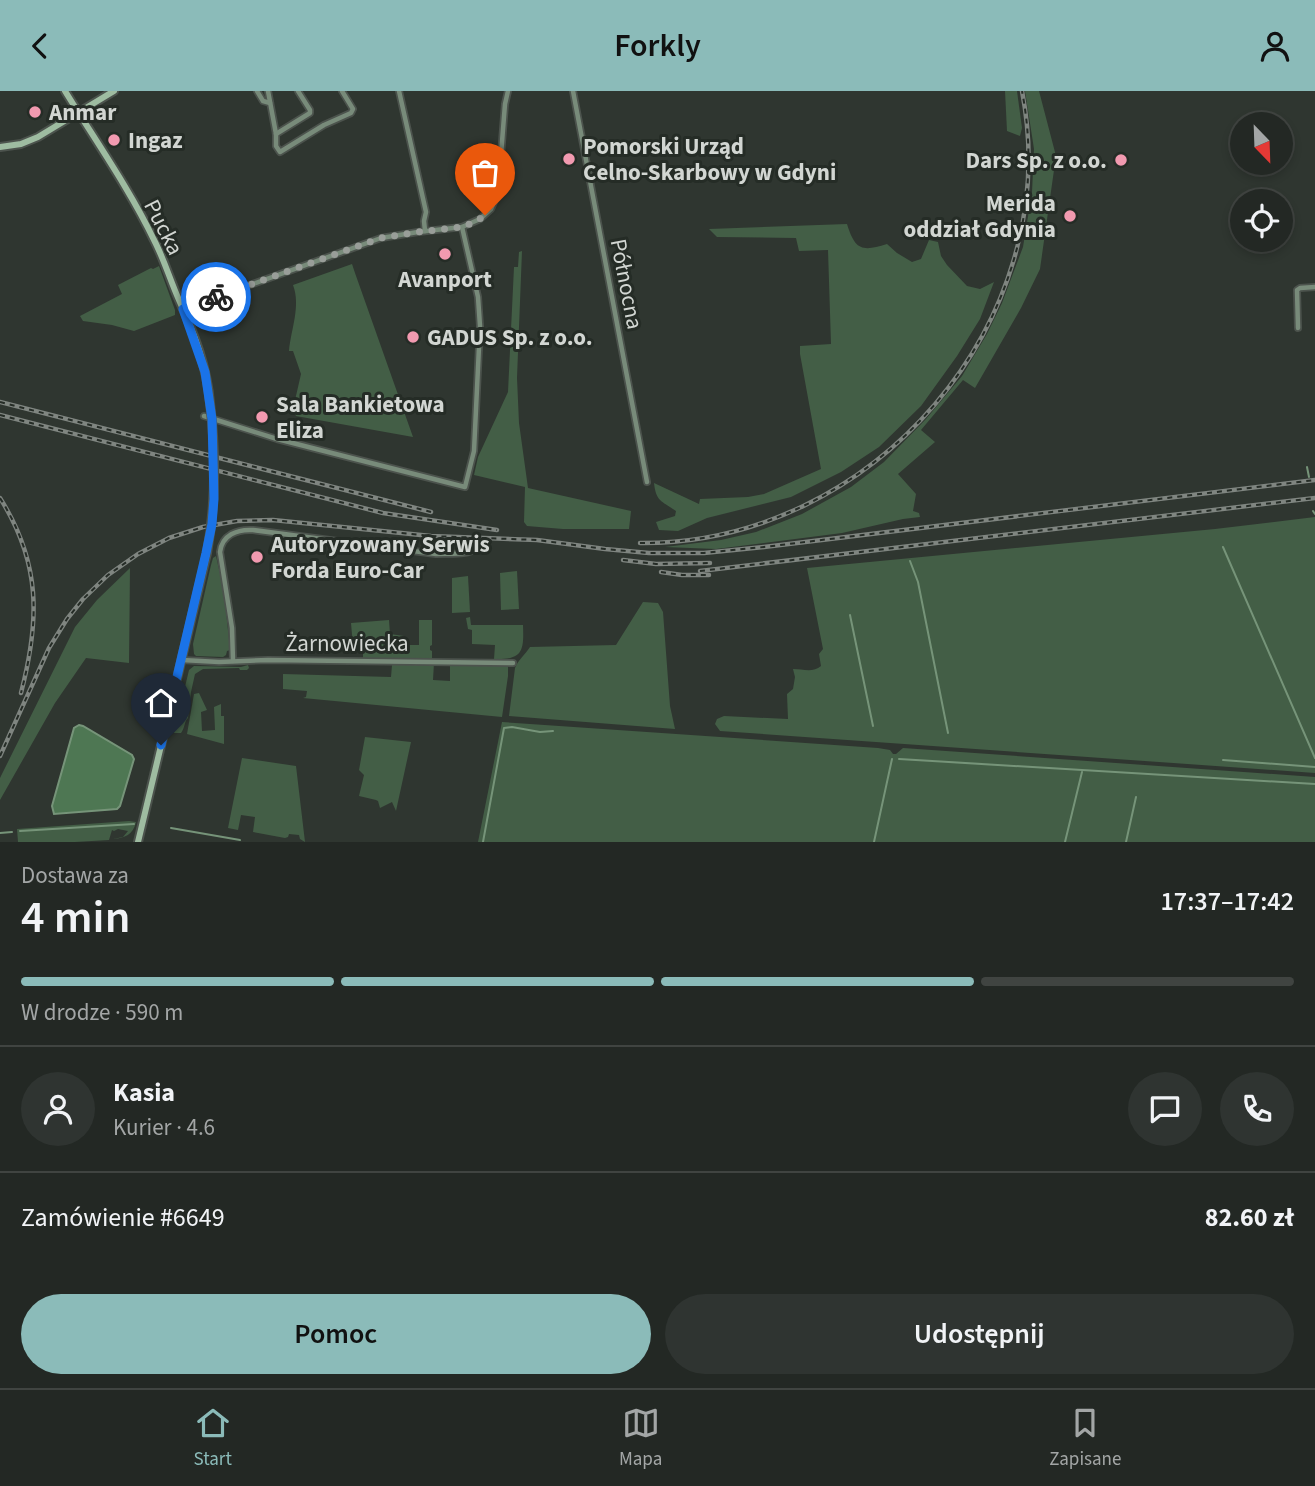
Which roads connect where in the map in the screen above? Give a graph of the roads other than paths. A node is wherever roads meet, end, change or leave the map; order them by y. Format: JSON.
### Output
{"nodes":[{"id":1,"x":65,"y":91,"type":"edge"},
{"id":2,"x":114,"y":91,"type":"edge"},
{"id":3,"x":257,"y":91,"type":"edge"},
{"id":4,"x":268,"y":91,"type":"edge"},
{"id":5,"x":298,"y":91,"type":"edge"},
{"id":6,"x":342,"y":91,"type":"edge"},
{"id":7,"x":399,"y":91,"type":"edge"},
{"id":8,"x":508,"y":91,"type":"edge"},
{"id":9,"x":573,"y":91,"type":"edge"},
{"id":10,"x":270,"y":103,"type":"junction"},
{"id":11,"x":78,"y":112,"type":"junction"},
{"id":12,"x":276,"y":134,"type":"junction"},
{"id":13,"x":0,"y":147,"type":"edge"},
{"id":14,"x":462,"y":227,"type":"junction"},
{"id":15,"x":425,"y":231,"type":"junction"},
{"id":16,"x":1315,"y":287,"type":"edge"},
{"id":17,"x":183,"y":309,"type":"junction"},
{"id":18,"x":1298,"y":328,"type":"dead end"},
{"id":19,"x":204,"y":416,"type":"dead end"},
{"id":20,"x":647,"y":482,"type":"dead end"},
{"id":21,"x":478,"y":548,"type":"dead end"},
{"id":22,"x":182,"y":660,"type":"junction"},
{"id":23,"x":233,"y":661,"type":"junction"},
{"id":24,"x":513,"y":663,"type":"dead end"},
{"id":25,"x":138,"y":842,"type":"edge"}],
"edges":[{"from":1,"to":11,"type":"street","name":"Pucka"},
{"from":2,"to":11,"type":"street"},
{"from":3,"to":10,"type":"street"},
{"from":4,"to":10,"type":"street"},
{"from":5,"to":12,"type":"street"},
{"from":6,"to":12,"type":"street"},
{"from":7,"to":15,"type":"street"},
{"from":8,"to":14,"type":"street"},
{"from":9,"to":20,"type":"street","name":"Północna"},
{"from":10,"to":12,"type":"street"},
{"from":11,"to":13,"type":"street"},
{"from":11,"to":17,"type":"street","name":"Pucka"},
{"from":14,"to":15,"type":"street"},
{"from":14,"to":19,"type":"street"},
{"from":15,"to":17,"type":"street"},
{"from":16,"to":18,"type":"street"},
{"from":17,"to":22,"type":"street","name":"Pucka","bridge":true},
{"from":21,"to":23,"type":"street"},
{"from":22,"to":23,"type":"street","name":"Żarnowiecka"},
{"from":22,"to":25,"type":"street","name":"Pucka"},
{"from":23,"to":24,"type":"street","name":"Żarnowiecka"}]}
